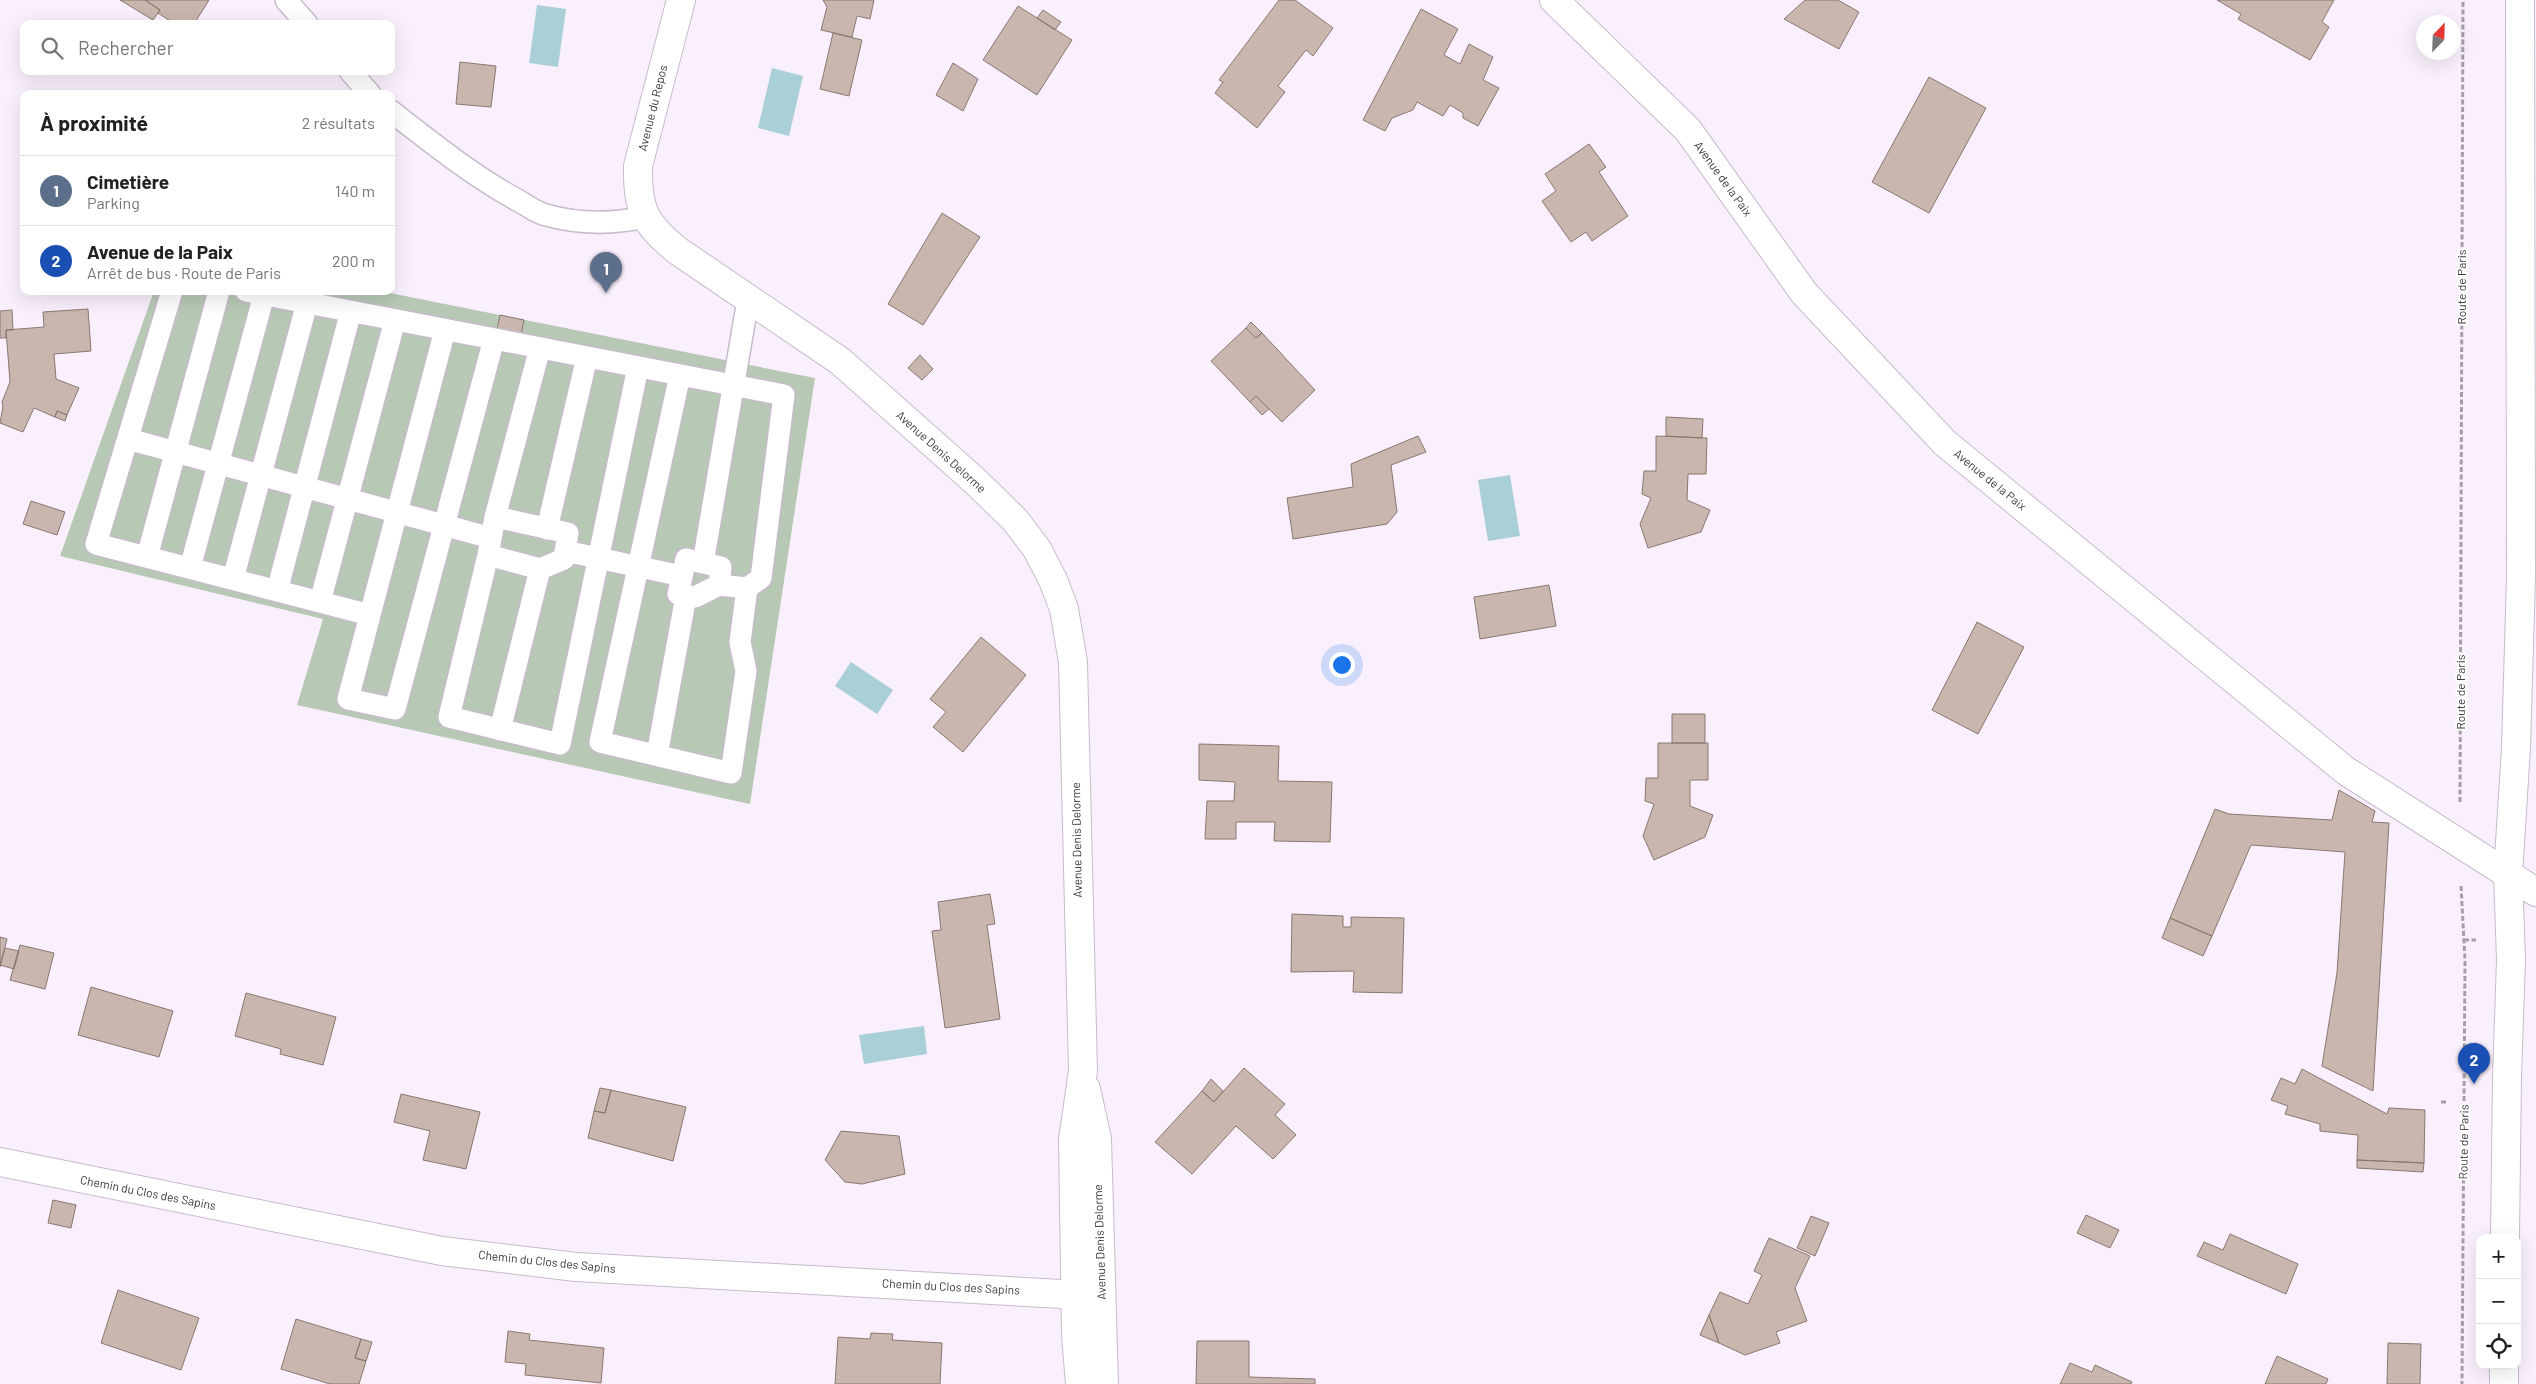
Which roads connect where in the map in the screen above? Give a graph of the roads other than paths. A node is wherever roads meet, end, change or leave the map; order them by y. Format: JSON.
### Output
{"nodes":[{"id":1,"x":286,"y":0,"type":"edge"},
{"id":2,"x":681,"y":0,"type":"edge"},
{"id":3,"x":1554,"y":0,"type":"edge"},
{"id":4,"x":2520,"y":0,"type":"edge"},
{"id":5,"x":304,"y":20,"type":"edge"},
{"id":6,"x":353,"y":75,"type":"edge"},
{"id":7,"x":367,"y":90,"type":"edge"},
{"id":8,"x":395,"y":114,"type":"edge"},
{"id":9,"x":645,"y":217,"type":"junction"},
{"id":10,"x":171,"y":295,"type":"edge"},
{"id":11,"x":218,"y":295,"type":"edge"},
{"id":12,"x":255,"y":295,"type":"edge"},
{"id":13,"x":265,"y":295,"type":"edge"},
{"id":14,"x":748,"y":300,"type":"junction"},
{"id":15,"x":307,"y":303,"type":"junction"},
{"id":16,"x":351,"y":311,"type":"junction"},
{"id":17,"x":395,"y":320,"type":"junction"},
{"id":18,"x":445,"y":330,"type":"junction"},
{"id":19,"x":494,"y":339,"type":"junction"},
{"id":20,"x":540,"y":348,"type":"junction"},
{"id":21,"x":587,"y":357,"type":"junction"},
{"id":22,"x":638,"y":367,"type":"junction"},
{"id":23,"x":680,"y":375,"type":"junction"},
{"id":24,"x":732,"y":385,"type":"junction"},
{"id":25,"x":128,"y":439,"type":"junction"},
{"id":26,"x":176,"y":452,"type":"junction"},
{"id":27,"x":218,"y":463,"type":"junction"},
{"id":28,"x":261,"y":475,"type":"junction"},
{"id":29,"x":304,"y":487,"type":"junction"},
{"id":30,"x":347,"y":499,"type":"junction"},
{"id":31,"x":397,"y":512,"type":"junction"},
{"id":32,"x":495,"y":517,"type":"junction"},
{"id":33,"x":445,"y":525,"type":"junction"},
{"id":34,"x":547,"y":529,"type":"junction"},
{"id":35,"x":490,"y":547,"type":"junction"},
{"id":36,"x":565,"y":552,"type":"junction"},
{"id":37,"x":148,"y":557,"type":"junction"},
{"id":38,"x":598,"y":558,"type":"junction"},
{"id":39,"x":703,"y":563,"type":"junction"},
{"id":40,"x":638,"y":567,"type":"junction"},
{"id":41,"x":190,"y":568,"type":"junction"},
{"id":42,"x":540,"y":569,"type":"junction"},
{"id":43,"x":233,"y":579,"type":"junction"},
{"id":44,"x":719,"y":585,"type":"junction"},
{"id":45,"x":684,"y":586,"type":"junction"},
{"id":46,"x":747,"y":588,"type":"junction"},
{"id":47,"x":277,"y":591,"type":"junction"},
{"id":48,"x":320,"y":602,"type":"junction"},
{"id":49,"x":370,"y":615,"type":"junction"},
{"id":50,"x":500,"y":730,"type":"junction"},
{"id":51,"x":657,"y":755,"type":"junction"},
{"id":52,"x":2508,"y":874,"type":"junction"},
{"id":53,"x":2536,"y":892,"type":"edge"},
{"id":54,"x":1082,"y":1071,"type":"junction"},
{"id":55,"x":0,"y":1162,"type":"edge"},
{"id":56,"x":2505,"y":1234,"type":"edge"},
{"id":57,"x":1075,"y":1294,"type":"junction"},
{"id":58,"x":1102,"y":1296,"type":"junction"},
{"id":59,"x":2504,"y":1369,"type":"edge"},
{"id":60,"x":1080,"y":1384,"type":"edge"},
{"id":61,"x":1104,"y":1384,"type":"edge"},
{"id":62,"x":2504,"y":1384,"type":"edge"}],
"edges":[{"from":1,"to":5,"type":"lane"},
{"from":2,"to":9,"type":"street","name":"Avenue du Repos"},
{"from":3,"to":52,"type":"street","name":"Avenue de la Paix"},
{"from":4,"to":52,"type":"street"},
{"from":6,"to":7,"type":"lane"},
{"from":8,"to":9,"type":"lane"},
{"from":9,"to":14,"type":"street","name":"Avenue Denis Delorme"},
{"from":10,"to":25,"type":"lane"},
{"from":11,"to":26,"type":"lane"},
{"from":12,"to":27,"type":"lane"},
{"from":13,"to":15,"type":"lane"},
{"from":14,"to":24,"type":"lane"},
{"from":14,"to":54,"type":"street","name":"Avenue Denis Delorme"},
{"from":15,"to":16,"type":"lane"},
{"from":15,"to":28,"type":"lane"},
{"from":16,"to":17,"type":"lane"},
{"from":16,"to":29,"type":"lane"},
{"from":17,"to":18,"type":"lane"},
{"from":17,"to":30,"type":"lane"},
{"from":18,"to":19,"type":"lane"},
{"from":18,"to":31,"type":"lane"},
{"from":19,"to":20,"type":"lane"},
{"from":19,"to":33,"type":"lane"},
{"from":20,"to":21,"type":"lane"},
{"from":20,"to":32,"type":"lane"},
{"from":21,"to":22,"type":"lane"},
{"from":21,"to":34,"type":"lane"},
{"from":22,"to":23,"type":"lane"},
{"from":22,"to":38,"type":"lane"},
{"from":23,"to":24,"type":"lane"},
{"from":23,"to":40,"type":"lane"},
{"from":24,"to":39,"type":"lane"},
{"from":24,"to":46,"type":"lane"},
{"from":25,"to":26,"type":"lane"},
{"from":25,"to":37,"type":"lane"},
{"from":26,"to":27,"type":"lane"},
{"from":26,"to":37,"type":"lane"},
{"from":27,"to":28,"type":"lane"},
{"from":27,"to":41,"type":"lane"},
{"from":28,"to":29,"type":"lane"},
{"from":28,"to":43,"type":"lane"},
{"from":29,"to":30,"type":"lane"},
{"from":29,"to":47,"type":"lane"},
{"from":30,"to":31,"type":"lane"},
{"from":30,"to":48,"type":"lane"},
{"from":31,"to":33,"type":"lane"},
{"from":31,"to":49,"type":"lane"},
{"from":32,"to":34,"type":"lane"},
{"from":32,"to":35,"type":"lane"},
{"from":33,"to":35,"type":"lane"},
{"from":33,"to":49,"type":"lane"},
{"from":34,"to":36,"type":"lane"},
{"from":35,"to":42,"type":"lane"},
{"from":35,"to":50,"type":"lane"},
{"from":36,"to":38,"type":"lane"},
{"from":36,"to":42,"type":"lane"},
{"from":37,"to":41,"type":"lane"},
{"from":38,"to":40,"type":"lane"},
{"from":38,"to":50,"type":"lane"},
{"from":39,"to":44,"type":"lane"},
{"from":39,"to":45,"type":"lane"},
{"from":40,"to":45,"type":"lane"},
{"from":40,"to":51,"type":"lane"},
{"from":41,"to":43,"type":"lane"},
{"from":42,"to":50,"type":"lane"},
{"from":43,"to":47,"type":"lane"},
{"from":44,"to":45,"type":"lane"},
{"from":44,"to":46,"type":"lane"},
{"from":45,"to":51,"type":"lane"},
{"from":46,"to":51,"type":"lane"},
{"from":47,"to":48,"type":"lane"},
{"from":48,"to":49,"type":"lane"},
{"from":52,"to":53,"type":"street","name":"Avenue de la Paix"},
{"from":52,"to":56,"type":"street"},
{"from":54,"to":57,"type":"street","name":"Avenue Denis Delorme"},
{"from":54,"to":58,"type":"street","name":"Avenue Denis Delorme"},
{"from":55,"to":57,"type":"street","name":"Chemin du Clos des Sapins"},
{"from":57,"to":58,"type":"street","name":"Chemin du Clos des Sapins"},
{"from":57,"to":60,"type":"street","name":"Avenue Denis Delorme"},
{"from":58,"to":61,"type":"street","name":"Avenue Denis Delorme"},
{"from":59,"to":62,"type":"street"}]}
